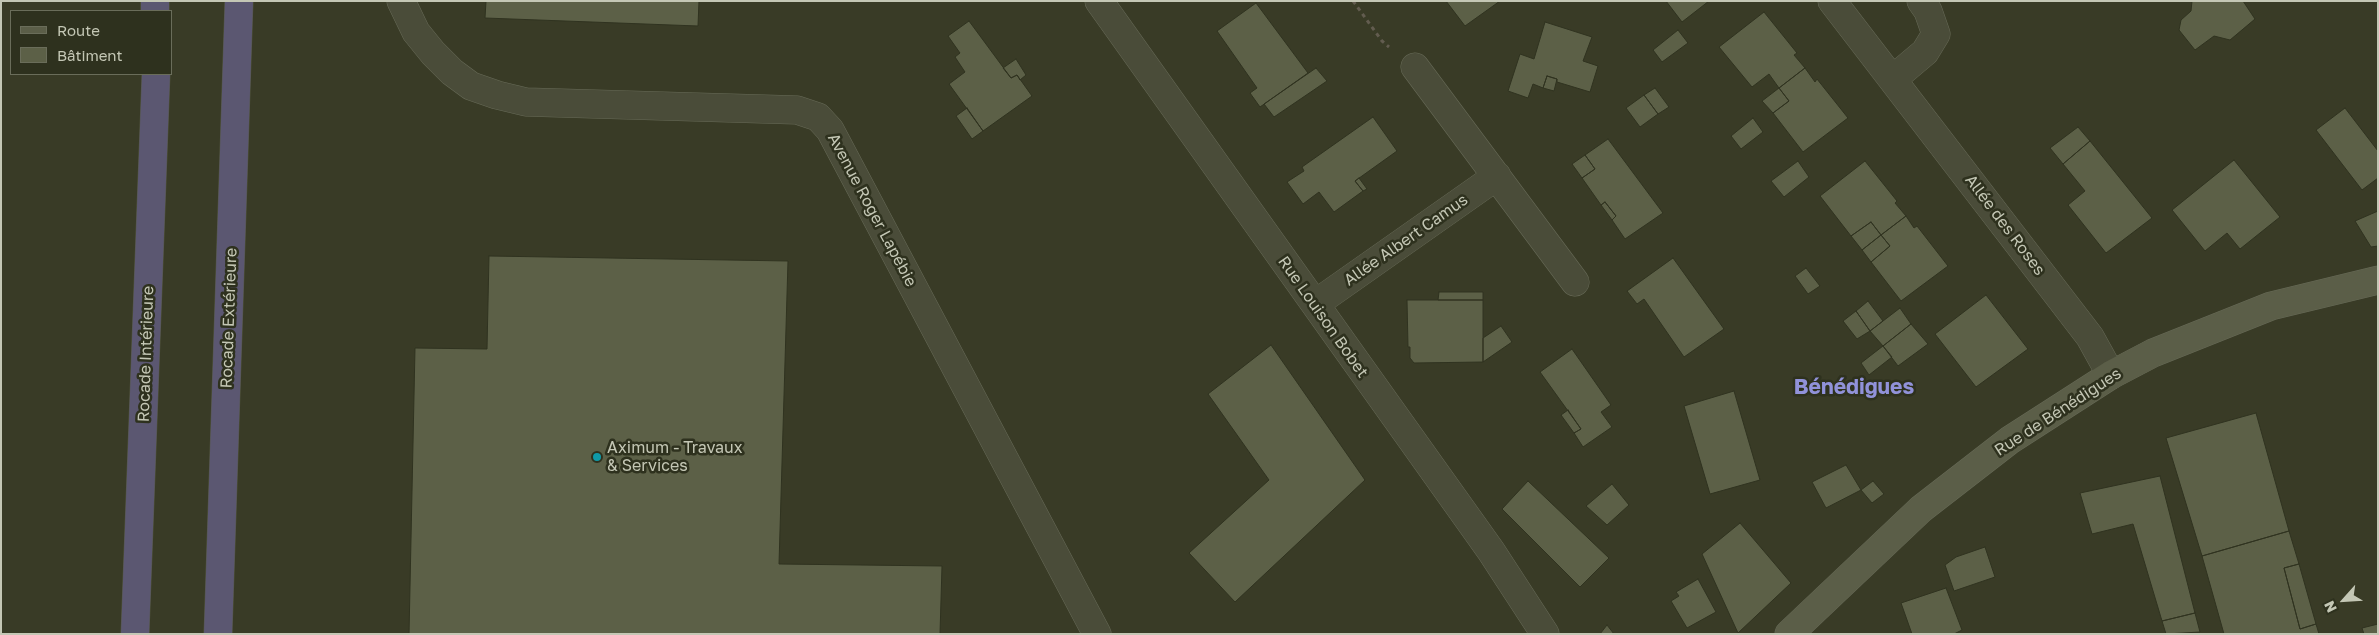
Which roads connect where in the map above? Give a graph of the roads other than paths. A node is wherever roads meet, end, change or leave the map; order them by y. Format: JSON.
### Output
{"nodes":[{"id":1,"x":239,"y":1,"type":"edge"},
{"id":2,"x":401,"y":1,"type":"edge"},
{"id":3,"x":1099,"y":1,"type":"edge"},
{"id":4,"x":1832,"y":1,"type":"edge"},
{"id":5,"x":1921,"y":1,"type":"edge"},
{"id":6,"x":1415,"y":67,"type":"road end"},
{"id":7,"x":156,"y":75,"type":"edge"},
{"id":8,"x":1894,"y":79,"type":"junction"},
{"id":9,"x":1497,"y":176,"type":"junction"},
{"id":10,"x":2378,"y":280,"type":"edge"},
{"id":11,"x":1575,"y":282,"type":"dead end"},
{"id":12,"x":1314,"y":304,"type":"junction"},
{"id":13,"x":2111,"y":375,"type":"junction"},
{"id":14,"x":135,"y":634,"type":"edge"},
{"id":15,"x":218,"y":634,"type":"edge"},
{"id":16,"x":1097,"y":634,"type":"edge"},
{"id":17,"x":1545,"y":634,"type":"edge"},
{"id":18,"x":1789,"y":634,"type":"edge"}],
"edges":[{"from":1,"to":15,"type":"highway","name":"Rocade Extérieure"},
{"from":2,"to":16,"type":"street","name":"Avenue Roger Lapébie"},
{"from":3,"to":12,"type":"street","name":"Rue Louison Bobet"},
{"from":4,"to":8,"type":"street","name":"Allée des Roses"},
{"from":5,"to":8,"type":"street"},
{"from":6,"to":9,"type":"street"},
{"from":7,"to":14,"type":"highway","name":"Rocade Intérieure"},
{"from":8,"to":13,"type":"street","name":"Allée des Roses"},
{"from":9,"to":11,"type":"street"},
{"from":9,"to":12,"type":"street","name":"Allée Albert Camus"},
{"from":10,"to":13,"type":"street","name":"Rue de Bénédigues"},
{"from":12,"to":17,"type":"street","name":"Rue Louison Bobet"},
{"from":13,"to":18,"type":"street","name":"Rue de Bénédigues"}]}
